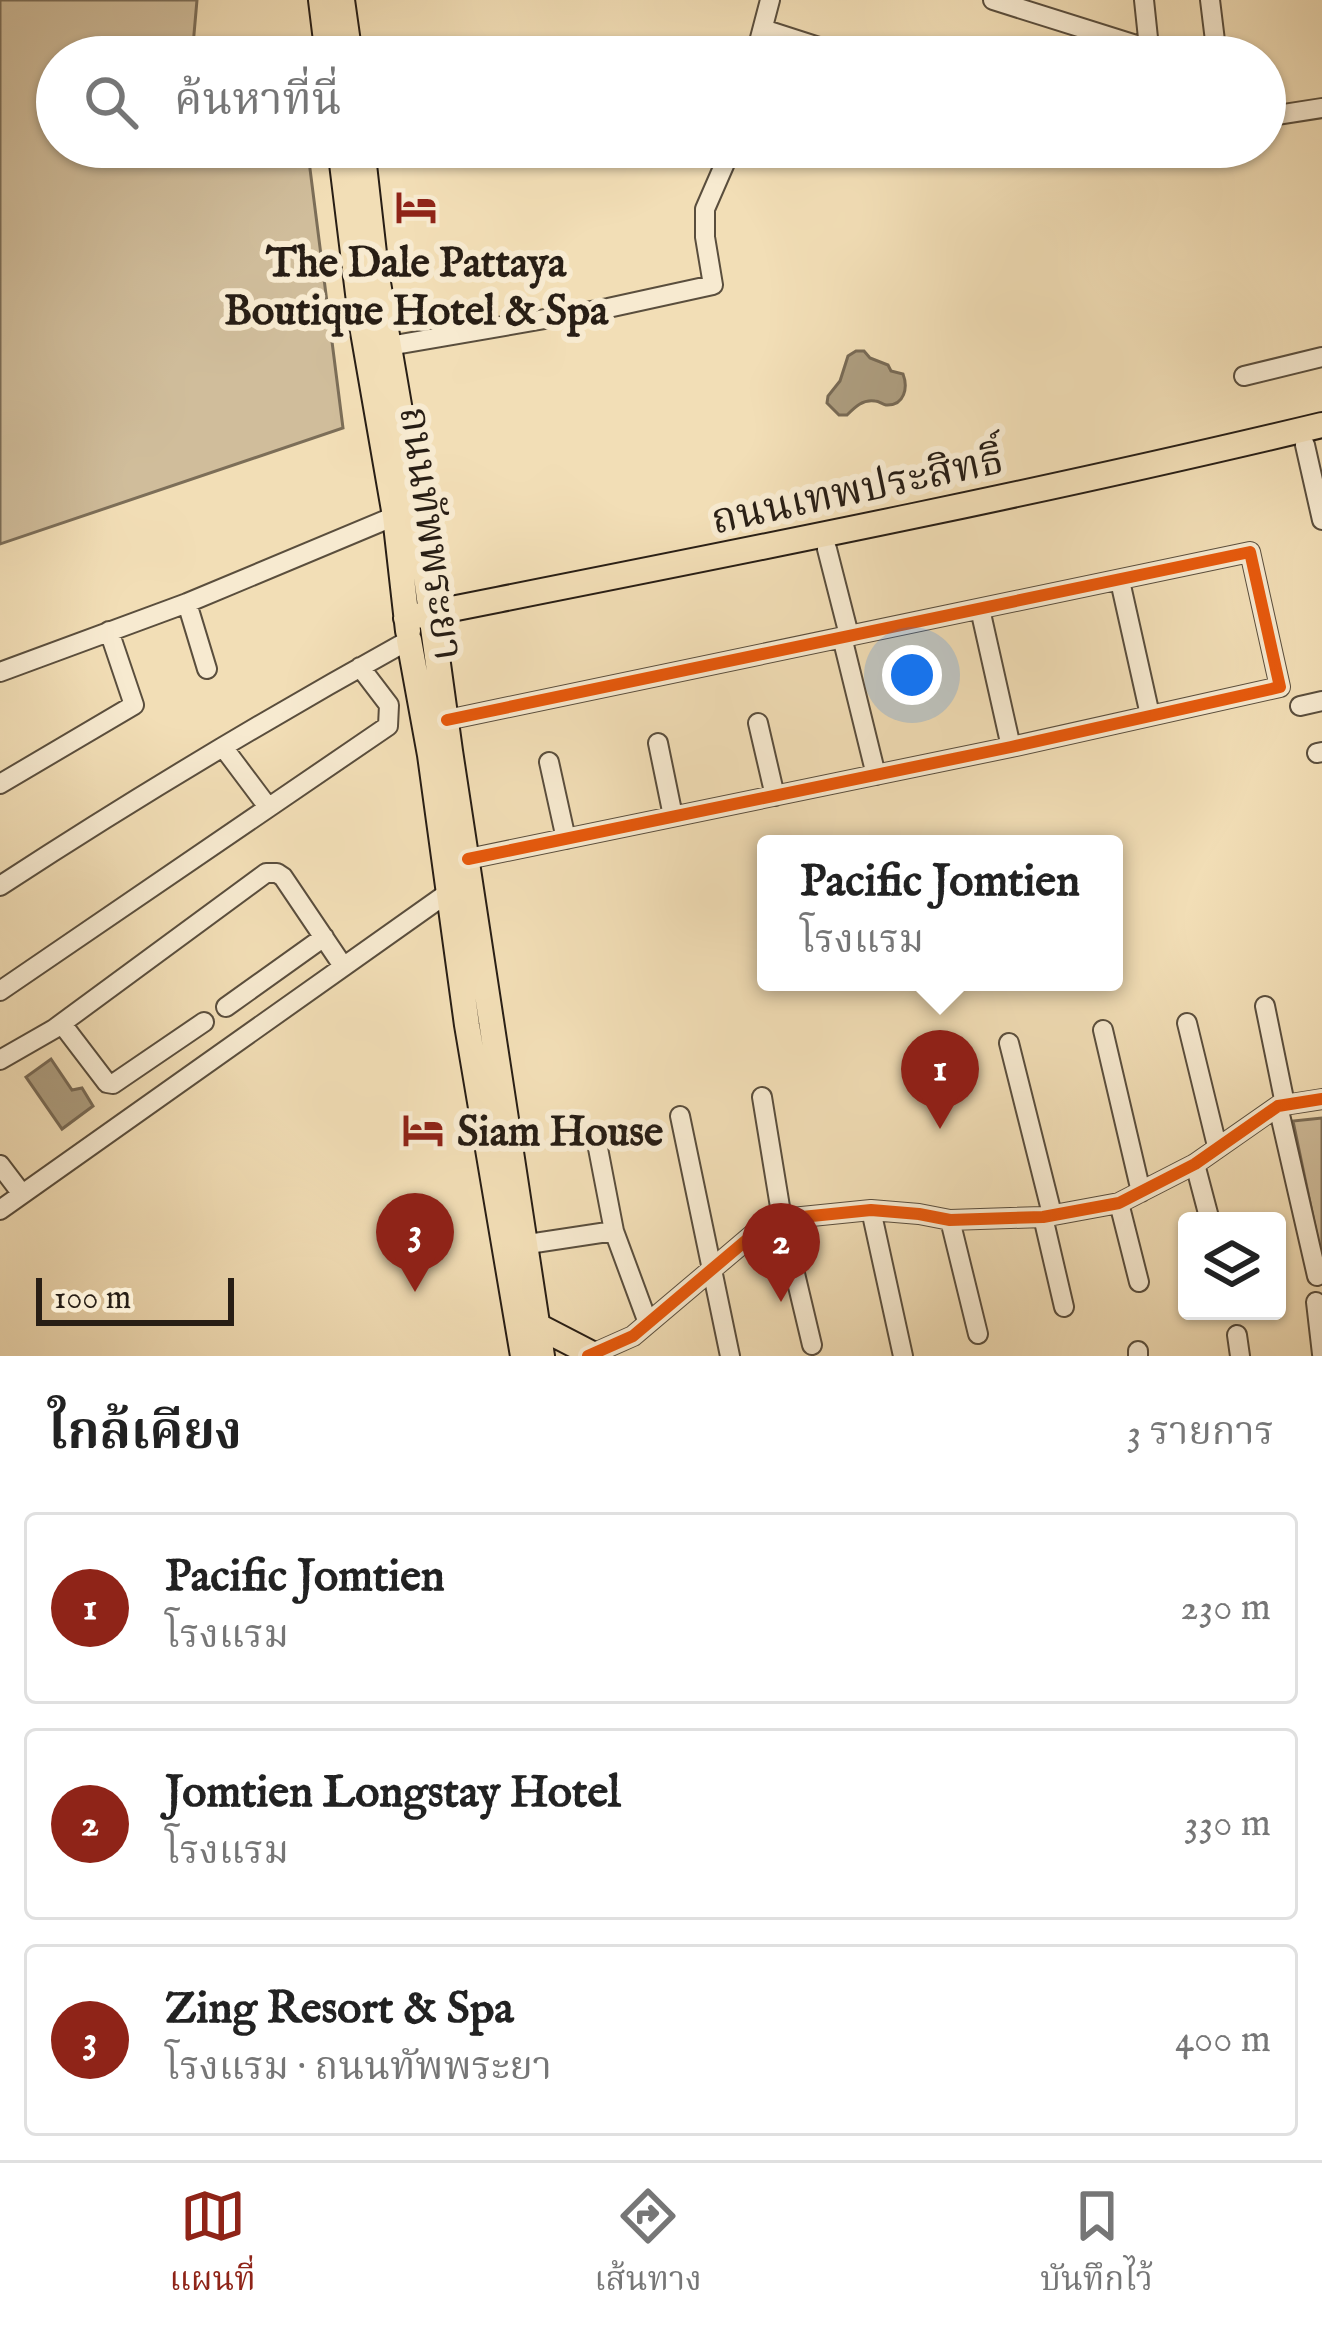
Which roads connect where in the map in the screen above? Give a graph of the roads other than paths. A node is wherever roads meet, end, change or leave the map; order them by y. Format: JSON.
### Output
{"nodes":[{"id":1,"x":321,"y":0,"type":"edge"},
{"id":2,"x":342,"y":0,"type":"edge"},
{"id":3,"x":770,"y":0,"type":"edge"},
{"id":4,"x":993,"y":0,"type":"edge"},
{"id":5,"x":1144,"y":0,"type":"edge"},
{"id":6,"x":1210,"y":0,"type":"edge"},
{"id":7,"x":763,"y":29,"type":"junction"},
{"id":8,"x":325,"y":36,"type":"edge"},
{"id":9,"x":347,"y":36,"type":"edge"},
{"id":10,"x":761,"y":36,"type":"edge"},
{"id":11,"x":785,"y":36,"type":"edge"},
{"id":12,"x":1100,"y":36,"type":"edge"},
{"id":13,"x":1148,"y":36,"type":"edge"},
{"id":14,"x":1214,"y":36,"type":"edge"},
{"id":15,"x":1322,"y":108,"type":"edge"},
{"id":16,"x":1286,"y":114,"type":"edge"},
{"id":17,"x":343,"y":168,"type":"edge"},
{"id":18,"x":365,"y":168,"type":"edge"},
{"id":19,"x":723,"y":168,"type":"edge"},
{"id":20,"x":388,"y":346,"type":"junction"},
{"id":21,"x":1322,"y":357,"type":"edge"},
{"id":22,"x":1244,"y":376,"type":"dead end"},
{"id":23,"x":1322,"y":425,"type":"edge"},
{"id":24,"x":1314,"y":443,"type":"edge"},
{"id":25,"x":395,"y":516,"type":"junction"},
{"id":26,"x":1322,"y":520,"type":"edge"},
{"id":27,"x":827,"y":549,"type":"junction"},
{"id":28,"x":1120,"y":580,"type":"junction"},
{"id":29,"x":187,"y":603,"type":"junction"},
{"id":30,"x":980,"y":609,"type":"junction"},
{"id":31,"x":418,"y":626,"type":"junction"},
{"id":32,"x":109,"y":631,"type":"junction"},
{"id":33,"x":845,"y":636,"type":"junction"},
{"id":34,"x":360,"y":667,"type":"junction"},
{"id":35,"x":207,"y":669,"type":"dead end"},
{"id":36,"x":0,"y":671,"type":"edge"},
{"id":37,"x":1322,"y":701,"type":"edge"},
{"id":38,"x":1300,"y":706,"type":"dead end"},
{"id":39,"x":1150,"y":716,"type":"junction"},
{"id":40,"x":447,"y":720,"type":"junction"},
{"id":41,"x":758,"y":724,"type":"dead end"},
{"id":42,"x":658,"y":743,"type":"dead end"},
{"id":43,"x":223,"y":747,"type":"junction"},
{"id":44,"x":1010,"y":747,"type":"junction"},
{"id":45,"x":549,"y":762,"type":"dead end"},
{"id":46,"x":876,"y":775,"type":"junction"},
{"id":47,"x":0,"y":784,"type":"edge"},
{"id":48,"x":775,"y":796,"type":"junction"},
{"id":49,"x":268,"y":807,"type":"junction"},
{"id":50,"x":673,"y":817,"type":"junction"},
{"id":51,"x":566,"y":839,"type":"junction"},
{"id":52,"x":468,"y":859,"type":"junction"},
{"id":53,"x":0,"y":886,"type":"edge"},
{"id":54,"x":449,"y":892,"type":"junction"},
{"id":55,"x":324,"y":937,"type":"junction"},
{"id":56,"x":344,"y":966,"type":"junction"},
{"id":57,"x":0,"y":991,"type":"edge"},
{"id":58,"x":1265,"y":1006,"type":"dead end"},
{"id":59,"x":226,"y":1007,"type":"dead end"},
{"id":60,"x":204,"y":1022,"type":"dead end"},
{"id":61,"x":1187,"y":1022,"type":"dead end"},
{"id":62,"x":62,"y":1024,"type":"junction"},
{"id":63,"x":1102,"y":1030,"type":"dead end"},
{"id":64,"x":1010,"y":1043,"type":"dead end"},
{"id":65,"x":0,"y":1060,"type":"edge"},
{"id":66,"x":763,"y":1097,"type":"dead end"},
{"id":67,"x":1322,"y":1099,"type":"edge"},
{"id":68,"x":1281,"y":1105,"type":"junction"},
{"id":69,"x":680,"y":1115,"type":"dead end"},
{"id":70,"x":597,"y":1143,"type":"dead end"},
{"id":71,"x":1216,"y":1147,"type":"junction"},
{"id":72,"x":1195,"y":1164,"type":"junction"},
{"id":73,"x":0,"y":1165,"type":"edge"},
{"id":74,"x":1141,"y":1192,"type":"junction"},
{"id":75,"x":22,"y":1194,"type":"junction"},
{"id":76,"x":1119,"y":1203,"type":"junction"},
{"id":77,"x":0,"y":1210,"type":"edge"},
{"id":78,"x":872,"y":1210,"type":"junction"},
{"id":79,"x":1208,"y":1212,"type":"edge"},
{"id":80,"x":1048,"y":1216,"type":"junction"},
{"id":81,"x":782,"y":1219,"type":"junction"},
{"id":82,"x":950,"y":1220,"type":"junction"},
{"id":83,"x":614,"y":1231,"type":"junction"},
{"id":84,"x":514,"y":1246,"type":"junction"},
{"id":85,"x":713,"y":1267,"type":"junction"},
{"id":86,"x":1317,"y":1276,"type":"dead end"},
{"id":87,"x":1139,"y":1282,"type":"dead end"},
{"id":88,"x":1316,"y":1302,"type":"dead end"},
{"id":89,"x":1064,"y":1307,"type":"dead end"},
{"id":90,"x":648,"y":1323,"type":"junction"},
{"id":91,"x":536,"y":1325,"type":"junction"},
{"id":92,"x":1320,"y":1330,"type":"edge"},
{"id":93,"x":978,"y":1334,"type":"dead end"},
{"id":94,"x":1237,"y":1335,"type":"dead end"},
{"id":95,"x":812,"y":1345,"type":"dead end"},
{"id":96,"x":1322,"y":1354,"type":"edge"},
{"id":97,"x":590,"y":1355,"type":"edge"},
{"id":98,"x":523,"y":1356,"type":"edge"},
{"id":99,"x":542,"y":1356,"type":"edge"},
{"id":100,"x":730,"y":1356,"type":"edge"},
{"id":101,"x":903,"y":1356,"type":"edge"},
{"id":102,"x":1240,"y":1356,"type":"edge"}],
"edges":[{"from":1,"to":8,"type":"main road"},
{"from":2,"to":9,"type":"main road"},
{"from":3,"to":7,"type":"street"},
{"from":4,"to":12,"type":"street"},
{"from":5,"to":13,"type":"street"},
{"from":6,"to":14,"type":"street"},
{"from":7,"to":10,"type":"street"},
{"from":7,"to":11,"type":"street"},
{"from":15,"to":16,"type":"street"},
{"from":17,"to":25,"type":"main road","name":"ถนนทัพพระยา"},
{"from":18,"to":20,"type":"main road","name":"ถนนทัพพระยา"},
{"from":19,"to":20,"type":"street"},
{"from":20,"to":31,"type":"main road","name":"ถนนทัพพระยา"},
{"from":21,"to":22,"type":"street"},
{"from":23,"to":31,"type":"main road","name":"ถนนเทพประสิทธิ์"},
{"from":24,"to":26,"type":"street"},
{"from":24,"to":27,"type":"main road","name":"ถนนเทพประสิทธิ์"},
{"from":25,"to":29,"type":"street"},
{"from":25,"to":31,"type":"main road","name":"ถนนทัพพระยา"},
{"from":27,"to":31,"type":"main road","name":"ถนนเทพประสิทธิ์"},
{"from":27,"to":33,"type":"street"},
{"from":28,"to":30,"type":"street"},
{"from":28,"to":39,"type":"street"},
{"from":28,"to":39,"type":"street"},
{"from":29,"to":32,"type":"street"},
{"from":29,"to":35,"type":"street"},
{"from":30,"to":33,"type":"street"},
{"from":30,"to":44,"type":"street"},
{"from":31,"to":34,"type":"street"},
{"from":31,"to":40,"type":"main road","name":"ถนนทัพพระยา"},
{"from":31,"to":54,"type":"main road","name":"ถนนทัพพระยา"},
{"from":32,"to":36,"type":"street"},
{"from":32,"to":47,"type":"street"},
{"from":33,"to":40,"type":"street"},
{"from":33,"to":46,"type":"street"},
{"from":34,"to":43,"type":"street"},
{"from":34,"to":49,"type":"street"},
{"from":37,"to":38,"type":"street"},
{"from":39,"to":44,"type":"street"},
{"from":40,"to":52,"type":"main road","name":"ถนนทัพพระยา"},
{"from":41,"to":48,"type":"street"},
{"from":42,"to":50,"type":"street"},
{"from":43,"to":49,"type":"street"},
{"from":43,"to":53,"type":"street"},
{"from":44,"to":46,"type":"street"},
{"from":45,"to":51,"type":"street"},
{"from":46,"to":48,"type":"street"},
{"from":48,"to":50,"type":"street"},
{"from":49,"to":57,"type":"street"},
{"from":50,"to":51,"type":"street"},
{"from":51,"to":52,"type":"street"},
{"from":52,"to":84,"type":"main road","name":"ถนนทัพพระยา"},
{"from":54,"to":56,"type":"street"},
{"from":54,"to":84,"type":"main road","name":"ถนนทัพพระยา"},
{"from":55,"to":56,"type":"street"},
{"from":55,"to":59,"type":"street"},
{"from":55,"to":62,"type":"street"},
{"from":56,"to":75,"type":"street"},
{"from":58,"to":68,"type":"street"},
{"from":60,"to":62,"type":"street"},
{"from":61,"to":71,"type":"street"},
{"from":62,"to":65,"type":"street"},
{"from":63,"to":74,"type":"street"},
{"from":64,"to":80,"type":"street"},
{"from":66,"to":81,"type":"street"},
{"from":67,"to":68,"type":"street"},
{"from":68,"to":71,"type":"street"},
{"from":68,"to":86,"type":"street"},
{"from":69,"to":85,"type":"street"},
{"from":70,"to":83,"type":"street"},
{"from":71,"to":72,"type":"street"},
{"from":72,"to":74,"type":"street"},
{"from":72,"to":79,"type":"street"},
{"from":73,"to":75,"type":"street"},
{"from":74,"to":76,"type":"street"},
{"from":75,"to":77,"type":"street"},
{"from":76,"to":80,"type":"street"},
{"from":76,"to":87,"type":"street"},
{"from":78,"to":81,"type":"street"},
{"from":78,"to":82,"type":"street"},
{"from":78,"to":101,"type":"street"},
{"from":80,"to":82,"type":"street"},
{"from":80,"to":89,"type":"street"},
{"from":81,"to":85,"type":"street"},
{"from":81,"to":95,"type":"street"},
{"from":82,"to":93,"type":"street"},
{"from":83,"to":84,"type":"street"},
{"from":83,"to":90,"type":"street"},
{"from":84,"to":91,"type":"main road","name":"ถนนทัพพระยา"},
{"from":84,"to":98,"type":"main road","name":"ถนนทัพพระยา"},
{"from":85,"to":90,"type":"street"},
{"from":85,"to":100,"type":"street"},
{"from":88,"to":92,"type":"street"},
{"from":90,"to":97,"type":"street"},
{"from":91,"to":97,"type":"main road"},
{"from":91,"to":99,"type":"main road","name":"ถนนทัพพระยา"},
{"from":92,"to":96,"type":"street"},
{"from":94,"to":102,"type":"street"}]}
